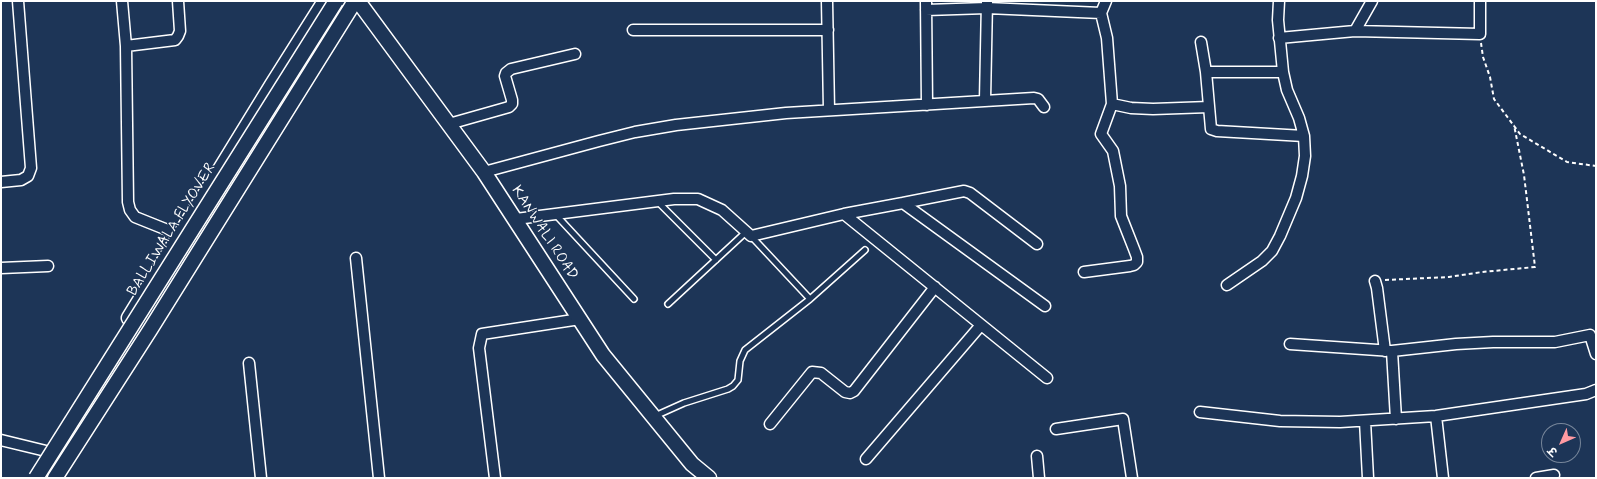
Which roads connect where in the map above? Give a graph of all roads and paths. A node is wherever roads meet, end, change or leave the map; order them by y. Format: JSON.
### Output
{"nodes":[{"id":1,"x":18,"y":1,"type":"edge"},
{"id":2,"x":122,"y":1,"type":"edge"},
{"id":3,"x":178,"y":1,"type":"edge"},
{"id":4,"x":325,"y":1,"type":"edge"},
{"id":5,"x":336,"y":1,"type":"edge"},
{"id":6,"x":344,"y":1,"type":"edge"},
{"id":7,"x":356,"y":1,"type":"edge"},
{"id":8,"x":827,"y":1,"type":"edge"},
{"id":9,"x":1106,"y":1,"type":"edge"},
{"id":10,"x":1279,"y":1,"type":"edge"},
{"id":11,"x":1372,"y":1,"type":"edge"},
{"id":12,"x":1480,"y":1,"type":"edge"},
{"id":13,"x":987,"y":5,"type":"edge"},
{"id":14,"x":926,"y":6,"type":"edge"},
{"id":15,"x":1101,"y":13,"type":"junction"},
{"id":16,"x":633,"y":30,"type":"dead end"},
{"id":17,"x":828,"y":30,"type":"junction"},
{"id":18,"x":1355,"y":31,"type":"junction"},
{"id":19,"x":1279,"y":38,"type":"junction"},
{"id":20,"x":1202,"y":42,"type":"dead end"},
{"id":21,"x":298,"y":44,"type":"junction"},
{"id":22,"x":126,"y":46,"type":"junction"},
{"id":23,"x":575,"y":54,"type":"dead end"},
{"id":24,"x":1483,"y":56,"type":"dead end"},
{"id":25,"x":320,"y":58,"type":"junction"},
{"id":26,"x":1206,"y":72,"type":"junction"},
{"id":27,"x":1282,"y":72,"type":"junction"},
{"id":28,"x":270,"y":88,"type":"junction"},
{"id":29,"x":986,"y":100,"type":"junction"},
{"id":30,"x":293,"y":103,"type":"junction"},
{"id":31,"x":1112,"y":104,"type":"junction"},
{"id":32,"x":927,"y":105,"type":"junction"},
{"id":33,"x":1044,"y":107,"type":"dead end"},
{"id":34,"x":1209,"y":107,"type":"junction"},
{"id":35,"x":828,"y":110,"type":"junction"},
{"id":36,"x":449,"y":124,"type":"junction"},
{"id":37,"x":1514,"y":125,"type":"junction"},
{"id":38,"x":1304,"y":136,"type":"junction"},
{"id":39,"x":1596,"y":166,"type":"edge"},
{"id":40,"x":484,"y":172,"type":"junction"},
{"id":41,"x":1,"y":182,"type":"edge"},
{"id":42,"x":657,"y":201,"type":"junction"},
{"id":43,"x":903,"y":203,"type":"junction"},
{"id":44,"x":556,"y":214,"type":"junction"},
{"id":45,"x":844,"y":214,"type":"junction"},
{"id":46,"x":516,"y":219,"type":"junction"},
{"id":47,"x":749,"y":234,"type":"junction"},
{"id":48,"x":180,"y":235,"type":"junction"},
{"id":49,"x":1037,"y":244,"type":"dead end"},
{"id":50,"x":865,"y":250,"type":"dead end"},
{"id":51,"x":356,"y":258,"type":"dead end"},
{"id":52,"x":716,"y":260,"type":"junction"},
{"id":53,"x":48,"y":266,"type":"dead end"},
{"id":54,"x":1,"y":268,"type":"edge"},
{"id":55,"x":1084,"y":272,"type":"dead end"},
{"id":56,"x":1375,"y":281,"type":"joint"},
{"id":57,"x":1227,"y":285,"type":"dead end"},
{"id":58,"x":935,"y":287,"type":"junction"},
{"id":59,"x":634,"y":299,"type":"dead end"},
{"id":60,"x":810,"y":299,"type":"junction"},
{"id":61,"x":668,"y":304,"type":"dead end"},
{"id":62,"x":1045,"y":306,"type":"dead end"},
{"id":63,"x":580,"y":319,"type":"junction"},
{"id":64,"x":981,"y":325,"type":"junction"},
{"id":65,"x":1290,"y":344,"type":"dead end"},
{"id":66,"x":1388,"y":351,"type":"junction"},
{"id":67,"x":1596,"y":354,"type":"edge"},
{"id":68,"x":249,"y":363,"type":"dead end"},
{"id":69,"x":1047,"y":378,"type":"dead end"},
{"id":70,"x":1596,"y":390,"type":"edge"},
{"id":71,"x":1200,"y":412,"type":"dead end"},
{"id":72,"x":1436,"y":416,"type":"junction"},
{"id":73,"x":654,"y":417,"type":"junction"},
{"id":74,"x":1396,"y":419,"type":"junction"},
{"id":75,"x":1366,"y":421,"type":"junction"},
{"id":76,"x":770,"y":424,"type":"dead end"},
{"id":77,"x":1056,"y":428,"type":"dead end"},
{"id":78,"x":1,"y":440,"type":"edge"},
{"id":79,"x":46,"y":451,"type":"junction"},
{"id":80,"x":1037,"y":456,"type":"dead end"},
{"id":81,"x":866,"y":459,"type":"dead end"},
{"id":82,"x":1554,"y":475,"type":"dead end"},
{"id":83,"x":29,"y":478,"type":"edge"},
{"id":84,"x":36,"y":478,"type":"edge"},
{"id":85,"x":45,"y":478,"type":"edge"},
{"id":86,"x":56,"y":478,"type":"edge"},
{"id":87,"x":261,"y":478,"type":"edge"},
{"id":88,"x":379,"y":478,"type":"edge"},
{"id":89,"x":494,"y":478,"type":"edge"},
{"id":90,"x":709,"y":478,"type":"edge"},
{"id":91,"x":1039,"y":478,"type":"edge"},
{"id":92,"x":1132,"y":478,"type":"edge"},
{"id":93,"x":1368,"y":478,"type":"edge"},
{"id":94,"x":1443,"y":478,"type":"edge"},
{"id":95,"x":1536,"y":478,"type":"edge"}],
"edges":[{"from":1,"to":41,"type":"street"},
{"from":2,"to":22,"type":"street"},
{"from":3,"to":22,"type":"street"},
{"from":4,"to":21,"type":"street"},
{"from":5,"to":84,"type":"street","name":"BALLIWALA FLYOVER","bridge":true},
{"from":6,"to":85,"type":"street","name":"BALLIWALA FLYOVER"},
{"from":7,"to":25,"type":"street"},
{"from":7,"to":36,"type":"street","name":"KANWALI ROAD"},
{"from":8,"to":17,"type":"street"},
{"from":9,"to":15,"type":"street"},
{"from":10,"to":19,"type":"street"},
{"from":11,"to":18,"type":"street"},
{"from":12,"to":18,"type":"street"},
{"from":13,"to":14,"type":"street"},
{"from":13,"to":15,"type":"street"},
{"from":13,"to":29,"type":"street"},
{"from":14,"to":32,"type":"street"},
{"from":15,"to":31,"type":"street"},
{"from":16,"to":17,"type":"street"},
{"from":17,"to":35,"type":"street"},
{"from":18,"to":19,"type":"street"},
{"from":19,"to":27,"type":"street"},
{"from":20,"to":26,"type":"street"},
{"from":21,"to":25,"type":"street"},
{"from":21,"to":28,"type":"street"},
{"from":22,"to":48,"type":"street"},
{"from":23,"to":36,"type":"street"},
{"from":24,"to":37,"type":"path"},
{"from":25,"to":30,"type":"street"},
{"from":26,"to":27,"type":"street"},
{"from":26,"to":34,"type":"street"},
{"from":27,"to":38,"type":"street"},
{"from":28,"to":30,"type":"street"},
{"from":28,"to":48,"type":"street"},
{"from":29,"to":32,"type":"street"},
{"from":29,"to":33,"type":"street"},
{"from":30,"to":86,"type":"street"},
{"from":31,"to":34,"type":"street"},
{"from":31,"to":55,"type":"street"},
{"from":32,"to":35,"type":"street"},
{"from":34,"to":38,"type":"street"},
{"from":35,"to":40,"type":"street"},
{"from":36,"to":40,"type":"street","name":"KANWALI ROAD"},
{"from":37,"to":39,"type":"path"},
{"from":37,"to":56,"type":"path"},
{"from":38,"to":57,"type":"street"},
{"from":40,"to":46,"type":"street","name":"KANWALI ROAD"},
{"from":42,"to":44,"type":"street"},
{"from":42,"to":47,"type":"street"},
{"from":42,"to":52,"type":"lane"},
{"from":43,"to":45,"type":"street"},
{"from":43,"to":49,"type":"street"},
{"from":43,"to":62,"type":"street"},
{"from":44,"to":46,"type":"street"},
{"from":44,"to":59,"type":"lane"},
{"from":45,"to":47,"type":"street"},
{"from":45,"to":58,"type":"street"},
{"from":46,"to":63,"type":"street","name":"KANWALI ROAD"},
{"from":47,"to":52,"type":"lane"},
{"from":47,"to":60,"type":"lane"},
{"from":48,"to":79,"type":"street"},
{"from":50,"to":60,"type":"lane"},
{"from":51,"to":88,"type":"street"},
{"from":52,"to":61,"type":"lane"},
{"from":53,"to":54,"type":"street"},
{"from":56,"to":66,"type":"street"},
{"from":58,"to":64,"type":"street"},
{"from":58,"to":76,"type":"street"},
{"from":60,"to":73,"type":"lane"},
{"from":63,"to":73,"type":"street","name":"KANWALI ROAD"},
{"from":63,"to":89,"type":"street"},
{"from":64,"to":69,"type":"street"},
{"from":64,"to":81,"type":"street"},
{"from":65,"to":66,"type":"street"},
{"from":66,"to":67,"type":"street"},
{"from":66,"to":74,"type":"street"},
{"from":68,"to":87,"type":"street"},
{"from":70,"to":72,"type":"street"},
{"from":71,"to":75,"type":"street"},
{"from":72,"to":74,"type":"street"},
{"from":72,"to":94,"type":"street"},
{"from":73,"to":90,"type":"street","name":"KANWALI ROAD"},
{"from":74,"to":75,"type":"street"},
{"from":75,"to":93,"type":"street"},
{"from":77,"to":92,"type":"street"},
{"from":78,"to":79,"type":"street"},
{"from":79,"to":83,"type":"street"},
{"from":80,"to":91,"type":"street"},
{"from":82,"to":95,"type":"street"}]}
